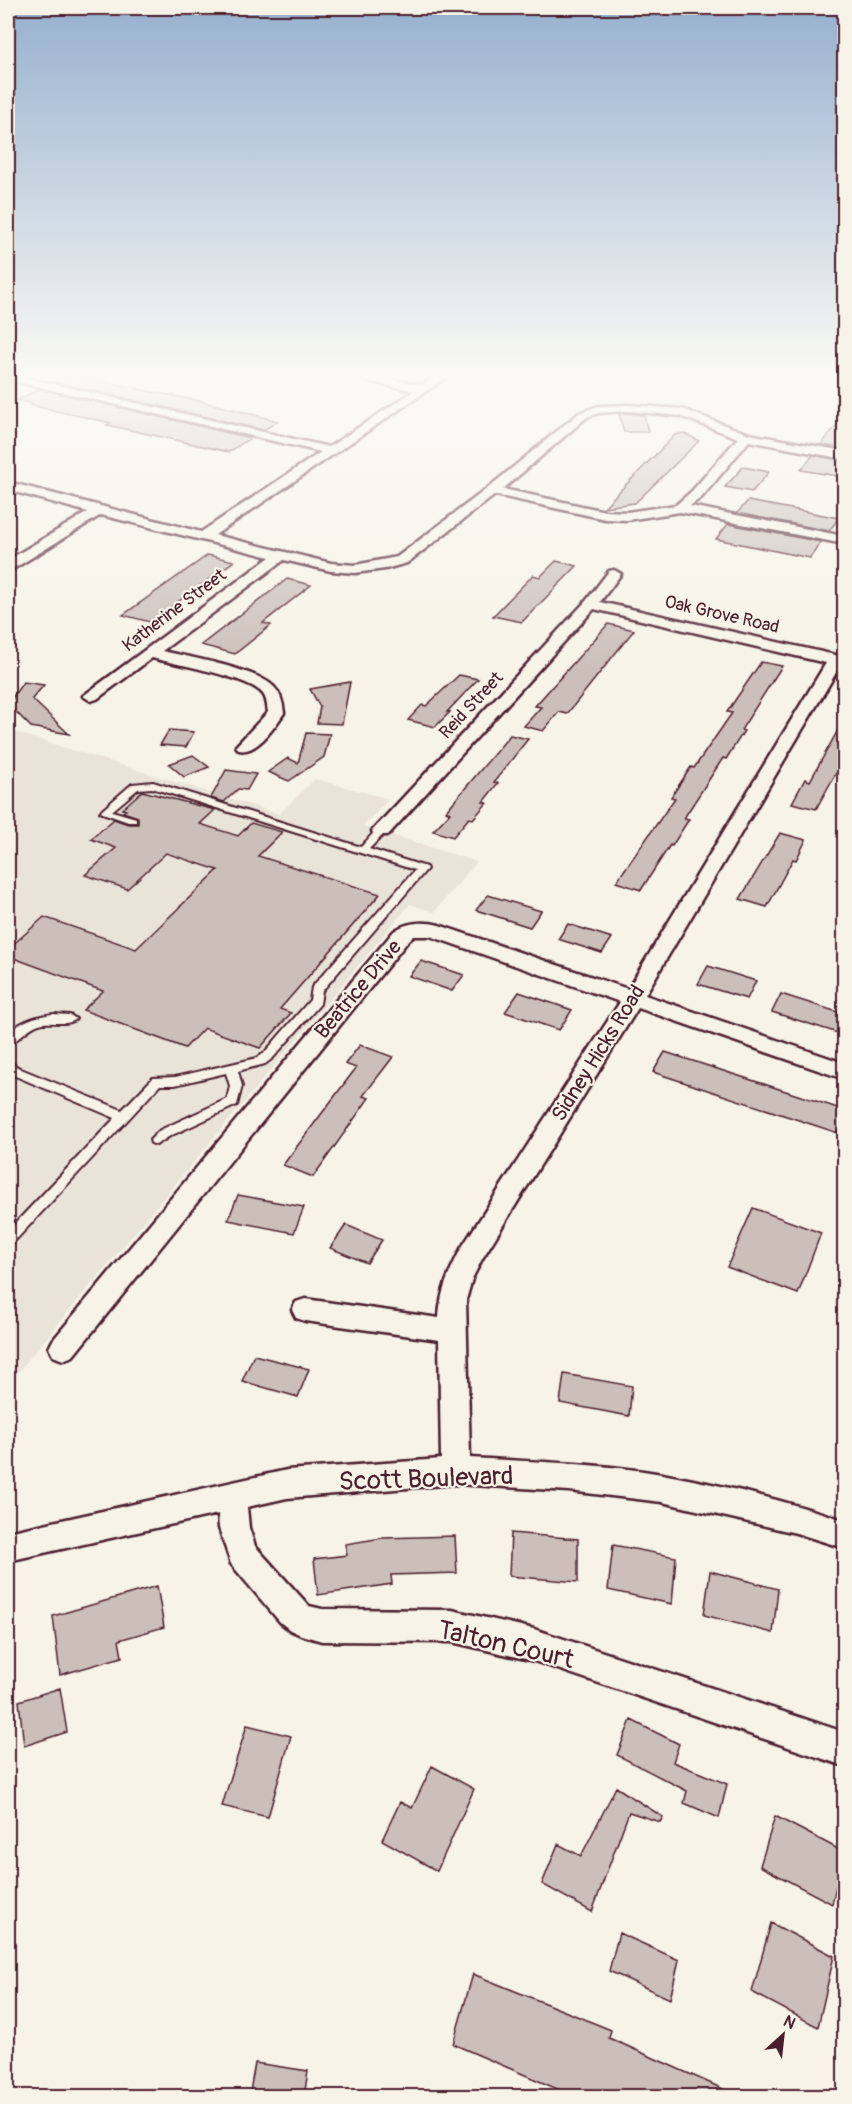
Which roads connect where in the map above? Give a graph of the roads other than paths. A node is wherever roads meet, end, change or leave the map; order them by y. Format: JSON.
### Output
{"nodes":[{"id":1,"x":296,"y":475,"type":"edge"},
{"id":2,"x":512,"y":475,"type":"edge"},
{"id":3,"x":713,"y":475,"type":"edge"},
{"id":4,"x":8,"y":486,"type":"edge"},
{"id":5,"x":493,"y":491,"type":"junction"},
{"id":6,"x":680,"y":508,"type":"junction"},
{"id":7,"x":99,"y":511,"type":"junction"},
{"id":8,"x":204,"y":536,"type":"junction"},
{"id":9,"x":844,"y":540,"type":"edge"},
{"id":10,"x":280,"y":556,"type":"junction"},
{"id":11,"x":8,"y":566,"type":"edge"},
{"id":12,"x":614,"y":574,"type":"dead end"},
{"id":13,"x":591,"y":604,"type":"junction"},
{"id":14,"x":150,"y":653,"type":"junction"},
{"id":15,"x":840,"y":661,"type":"edge"},
{"id":16,"x":91,"y":696,"type":"dead end"},
{"id":17,"x":245,"y":746,"type":"dead end"},
{"id":18,"x":132,"y":820,"type":"dead end"},
{"id":19,"x":381,"y":831,"type":"joint"},
{"id":20,"x":363,"y":850,"type":"junction"},
{"id":21,"x":633,"y":998,"type":"junction"},
{"id":22,"x":70,"y":1018,"type":"dead end"},
{"id":23,"x":8,"y":1041,"type":"edge"},
{"id":24,"x":8,"y":1065,"type":"edge"},
{"id":25,"x":231,"y":1068,"type":"junction"},
{"id":26,"x":844,"y":1071,"type":"edge"},
{"id":27,"x":123,"y":1116,"type":"junction"},
{"id":28,"x":156,"y":1140,"type":"dead end"},
{"id":29,"x":8,"y":1239,"type":"edge"},
{"id":30,"x":305,"y":1310,"type":"dead end"},
{"id":31,"x":452,"y":1331,"type":"junction"},
{"id":32,"x":63,"y":1348,"type":"dead end"},
{"id":33,"x":456,"y":1472,"type":"junction"},
{"id":34,"x":231,"y":1497,"type":"junction"},
{"id":35,"x":844,"y":1534,"type":"edge"},
{"id":36,"x":8,"y":1547,"type":"edge"},
{"id":37,"x":844,"y":1749,"type":"edge"}],
"edges":[{"from":1,"to":8,"type":"street"},
{"from":2,"to":5,"type":"street"},
{"from":3,"to":6,"type":"street"},
{"from":4,"to":7,"type":"street"},
{"from":5,"to":6,"type":"street"},
{"from":5,"to":10,"type":"street"},
{"from":6,"to":9,"type":"street"},
{"from":7,"to":8,"type":"street"},
{"from":7,"to":11,"type":"street"},
{"from":8,"to":10,"type":"street"},
{"from":10,"to":14,"type":"street","name":"Katherine Street"},
{"from":12,"to":13,"type":"street","name":"Reid Street"},
{"from":13,"to":15,"type":"street","name":"Oak Grove Road"},
{"from":13,"to":19,"type":"street","name":"Reid Street"},
{"from":14,"to":16,"type":"street","name":"Katherine Street"},
{"from":14,"to":17,"type":"street"},
{"from":15,"to":21,"type":"street","name":"Sidney Hicks Road"},
{"from":18,"to":20,"type":"lane"},
{"from":19,"to":20,"type":"lane"},
{"from":20,"to":25,"type":"lane"},
{"from":21,"to":26,"type":"street","name":"Beatrice Drive"},
{"from":21,"to":31,"type":"street","name":"Sidney Hicks Road"},
{"from":21,"to":32,"type":"street","name":"Beatrice Drive"},
{"from":22,"to":23,"type":"lane"},
{"from":24,"to":27,"type":"lane"},
{"from":25,"to":27,"type":"lane"},
{"from":25,"to":28,"type":"lane"},
{"from":27,"to":29,"type":"lane"},
{"from":30,"to":31,"type":"street"},
{"from":31,"to":33,"type":"street","name":"Sidney Hicks Road"},
{"from":33,"to":34,"type":"street","name":"Scott Boulevard"},
{"from":33,"to":35,"type":"street","name":"Scott Boulevard"},
{"from":34,"to":36,"type":"street","name":"Scott Boulevard"},
{"from":34,"to":37,"type":"street","name":"Talton Court"}]}
